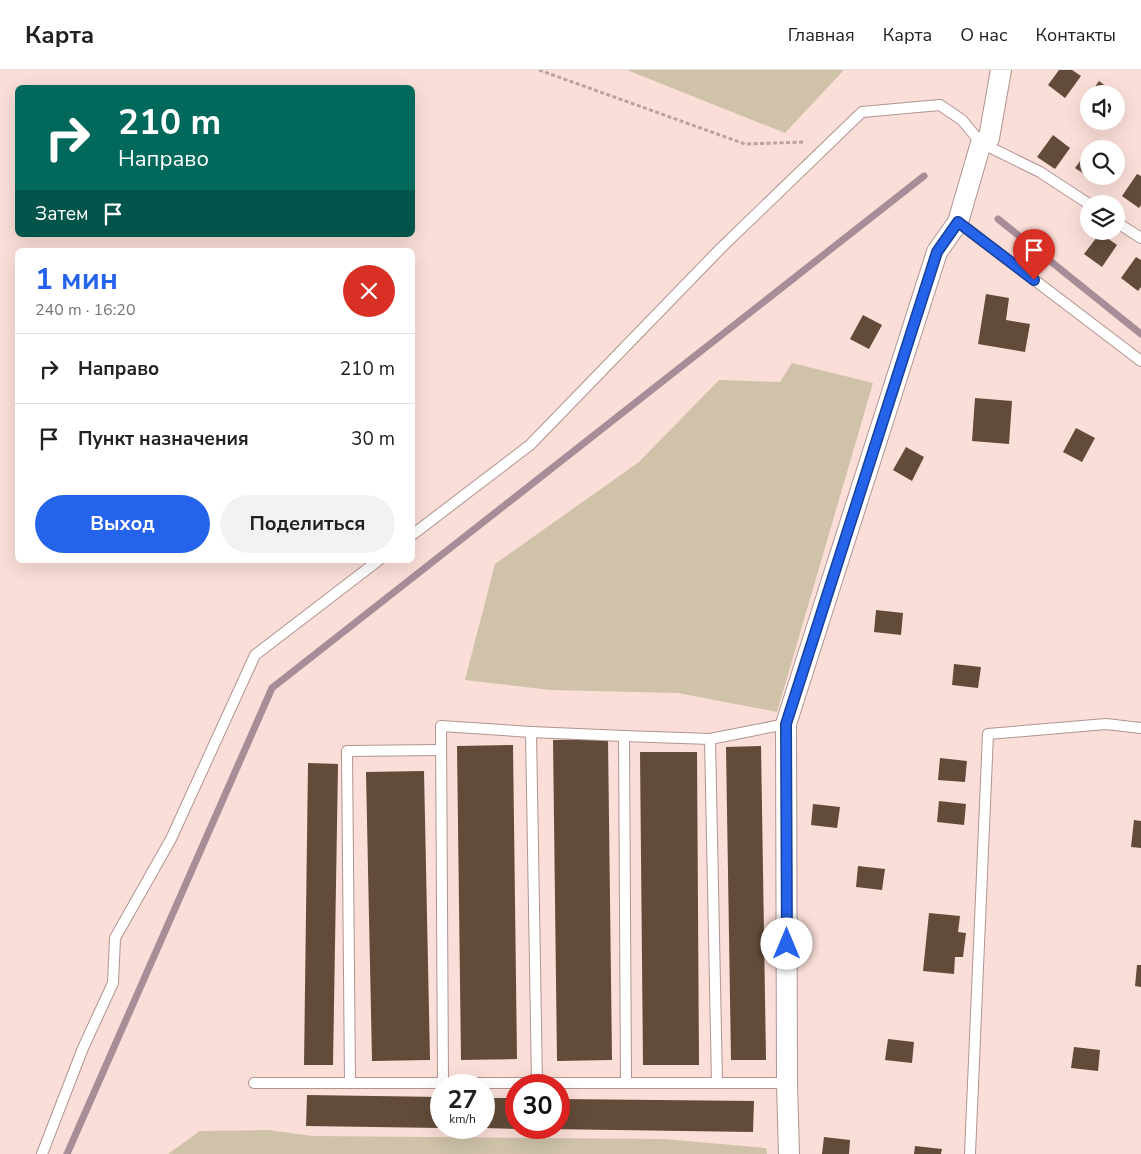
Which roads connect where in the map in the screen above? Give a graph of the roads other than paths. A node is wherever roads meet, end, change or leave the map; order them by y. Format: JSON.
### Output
{"nodes":[{"id":1,"x":1001,"y":70,"type":"edge"},
{"id":2,"x":981,"y":143,"type":"junction"},
{"id":3,"x":1080,"y":198,"type":"edge"},
{"id":4,"x":958,"y":222,"type":"junction"},
{"id":5,"x":1125,"y":228,"type":"edge"},
{"id":6,"x":1141,"y":238,"type":"edge"},
{"id":7,"x":1141,"y":362,"type":"edge"},
{"id":8,"x":415,"y":533,"type":"edge"},
{"id":9,"x":375,"y":563,"type":"edge"},
{"id":10,"x":786,"y":724,"type":"junction"},
{"id":11,"x":1141,"y":728,"type":"edge"},
{"id":12,"x":531,"y":732,"type":"junction"},
{"id":13,"x":624,"y":736,"type":"junction"},
{"id":14,"x":710,"y":739,"type":"junction"},
{"id":15,"x":441,"y":750,"type":"junction"},
{"id":16,"x":443,"y":1074,"type":"edge"},
{"id":17,"x":537,"y":1074,"type":"edge"},
{"id":18,"x":254,"y":1083,"type":"dead end"},
{"id":19,"x":350,"y":1083,"type":"junction"},
{"id":20,"x":430,"y":1083,"type":"edge"},
{"id":21,"x":570,"y":1083,"type":"edge"},
{"id":22,"x":626,"y":1083,"type":"junction"},
{"id":23,"x":717,"y":1083,"type":"junction"},
{"id":24,"x":787,"y":1083,"type":"junction"},
{"id":25,"x":42,"y":1154,"type":"edge"},
{"id":26,"x":789,"y":1154,"type":"edge"},
{"id":27,"x":970,"y":1154,"type":"edge"}],
"edges":[{"from":1,"to":2,"type":"street"},
{"from":2,"to":3,"type":"lane"},
{"from":2,"to":4,"type":"street"},
{"from":2,"to":8,"type":"lane"},
{"from":4,"to":7,"type":"lane"},
{"from":4,"to":10,"type":"street"},
{"from":5,"to":6,"type":"lane"},
{"from":9,"to":25,"type":"lane"},
{"from":10,"to":14,"type":"lane"},
{"from":10,"to":24,"type":"street"},
{"from":11,"to":27,"type":"lane"},
{"from":12,"to":13,"type":"lane"},
{"from":12,"to":15,"type":"lane"},
{"from":12,"to":17,"type":"lane"},
{"from":13,"to":14,"type":"lane"},
{"from":13,"to":22,"type":"lane"},
{"from":14,"to":23,"type":"lane"},
{"from":15,"to":16,"type":"lane"},
{"from":15,"to":19,"type":"lane"},
{"from":18,"to":19,"type":"lane"},
{"from":19,"to":20,"type":"lane"},
{"from":21,"to":22,"type":"lane"},
{"from":22,"to":23,"type":"lane"},
{"from":23,"to":24,"type":"lane"},
{"from":24,"to":26,"type":"street"}]}
